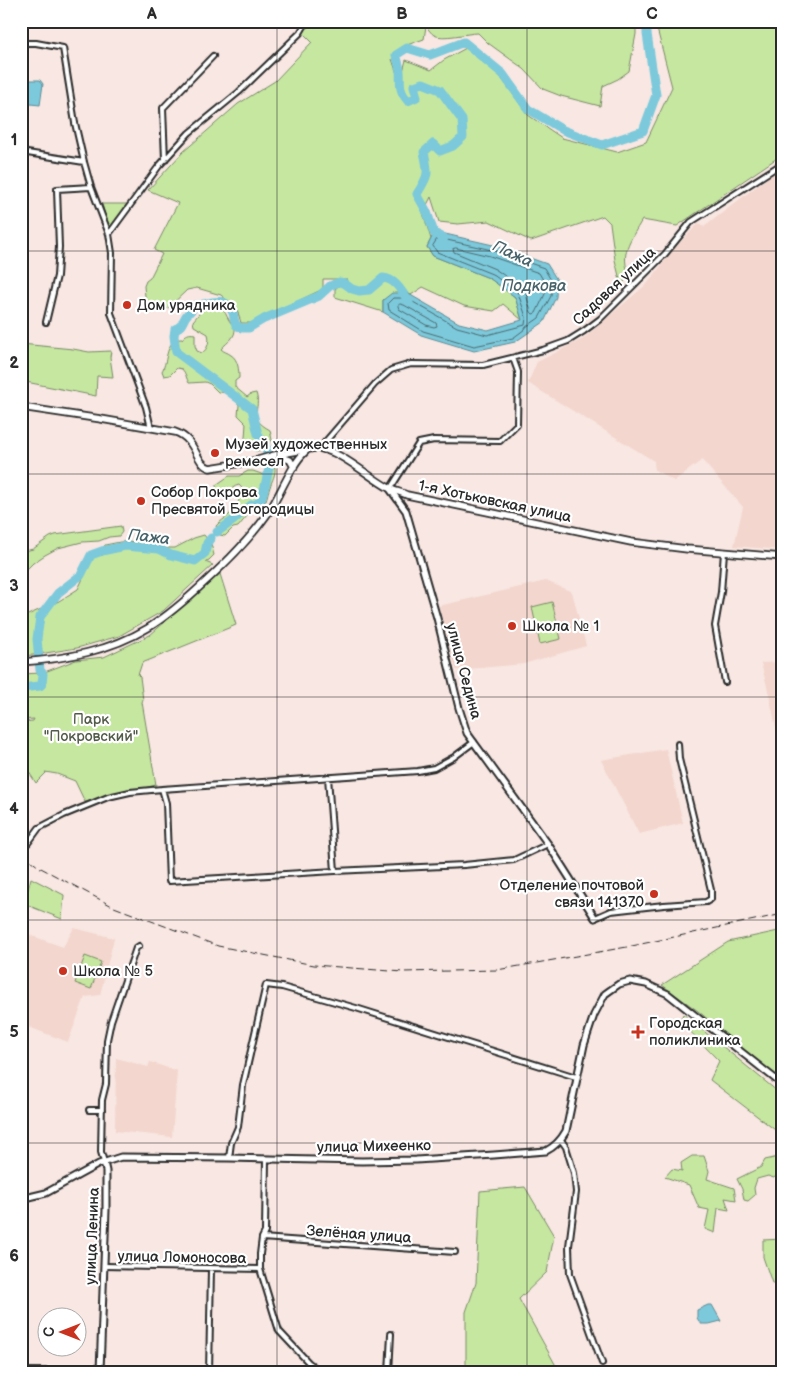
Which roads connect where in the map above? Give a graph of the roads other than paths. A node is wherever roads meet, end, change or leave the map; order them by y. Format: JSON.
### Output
{"nodes":[{"id":1,"x":307,"y":21,"type":"edge"},
{"id":2,"x":21,"y":43,"type":"edge"},
{"id":3,"x":213,"y":56,"type":"dead end"},
{"id":4,"x":21,"y":152,"type":"edge"},
{"id":5,"x":165,"y":160,"type":"junction"},
{"id":6,"x":84,"y":162,"type":"junction"},
{"id":7,"x":783,"y":163,"type":"edge"},
{"id":8,"x":91,"y":187,"type":"junction"},
{"id":9,"x":109,"y":234,"type":"junction"},
{"id":10,"x":46,"y":322,"type":"dead end"},
{"id":11,"x":513,"y":358,"type":"junction"},
{"id":12,"x":21,"y":407,"type":"edge"},
{"id":13,"x":151,"y":428,"type":"junction"},
{"id":14,"x":322,"y":449,"type":"junction"},
{"id":15,"x":308,"y":450,"type":"junction"},
{"id":16,"x":276,"y":454,"type":"junction"},
{"id":17,"x":294,"y":467,"type":"junction"},
{"id":18,"x":390,"y":489,"type":"junction"},
{"id":19,"x":724,"y":552,"type":"junction"},
{"id":20,"x":783,"y":558,"type":"edge"},
{"id":21,"x":21,"y":662,"type":"edge"},
{"id":22,"x":725,"y":682,"type":"dead end"},
{"id":23,"x":474,"y":742,"type":"junction"},
{"id":24,"x":678,"y":744,"type":"dead end"},
{"id":25,"x":328,"y":777,"type":"junction"},
{"id":26,"x":162,"y":789,"type":"junction"},
{"id":27,"x":28,"y":843,"type":"dead end"},
{"id":28,"x":548,"y":844,"type":"junction"},
{"id":29,"x":335,"y":871,"type":"junction"},
{"id":30,"x":595,"y":918,"type":"joint"},
{"id":31,"x":139,"y":946,"type":"dead end"},
{"id":32,"x":576,"y":1077,"type":"junction"},
{"id":33,"x":783,"y":1085,"type":"edge"},
{"id":34,"x":89,"y":1110,"type":"dead end"},
{"id":35,"x":102,"y":1110,"type":"junction"},
{"id":36,"x":561,"y":1140,"type":"junction"},
{"id":37,"x":229,"y":1158,"type":"junction"},
{"id":38,"x":266,"y":1158,"type":"junction"},
{"id":39,"x":104,"y":1162,"type":"junction"},
{"id":40,"x":21,"y":1199,"type":"edge"},
{"id":41,"x":262,"y":1238,"type":"junction"},
{"id":42,"x":455,"y":1252,"type":"dead end"},
{"id":43,"x":104,"y":1266,"type":"junction"},
{"id":44,"x":210,"y":1268,"type":"junction"},
{"id":45,"x":260,"y":1270,"type":"junction"},
{"id":46,"x":391,"y":1334,"type":"dead end"},
{"id":47,"x":602,"y":1363,"type":"dead end"},
{"id":48,"x":21,"y":1371,"type":"edge"},
{"id":49,"x":100,"y":1371,"type":"junction"},
{"id":50,"x":75,"y":1372,"type":"edge"},
{"id":51,"x":210,"y":1372,"type":"edge"},
{"id":52,"x":323,"y":1373,"type":"edge"},
{"id":53,"x":389,"y":1373,"type":"edge"}],
"edges":[{"from":1,"to":5,"type":"street"},
{"from":2,"to":6,"type":"street"},
{"from":3,"to":5,"type":"street"},
{"from":4,"to":6,"type":"street"},
{"from":5,"to":9,"type":"street"},
{"from":6,"to":8,"type":"street"},
{"from":7,"to":11,"type":"street","name":"Садовая улица"},
{"from":8,"to":9,"type":"street"},
{"from":8,"to":10,"type":"street"},
{"from":9,"to":13,"type":"street"},
{"from":11,"to":14,"type":"street","name":"Садовая улица"},
{"from":11,"to":18,"type":"street"},
{"from":12,"to":13,"type":"main road"},
{"from":13,"to":16,"type":"main road"},
{"from":14,"to":15,"type":"main road"},
{"from":14,"to":18,"type":"main road","name":"1-я Хотьковская улица"},
{"from":15,"to":16,"type":"main road"},
{"from":15,"to":17,"type":"main road"},
{"from":16,"to":17,"type":"main road"},
{"from":17,"to":21,"type":"main road"},
{"from":18,"to":19,"type":"main road","name":"1-я Хотьковская улица"},
{"from":18,"to":23,"type":"street","name":"улица Седина"},
{"from":19,"to":20,"type":"main road","name":"1-я Хотьковская улица"},
{"from":19,"to":22,"type":"street"},
{"from":23,"to":25,"type":"street"},
{"from":23,"to":28,"type":"street","name":"улица Седина"},
{"from":24,"to":30,"type":"street"},
{"from":25,"to":26,"type":"street"},
{"from":25,"to":29,"type":"street"},
{"from":26,"to":27,"type":"street"},
{"from":26,"to":29,"type":"street"},
{"from":28,"to":29,"type":"street"},
{"from":28,"to":30,"type":"street","name":"улица Седина"},
{"from":31,"to":35,"type":"street"},
{"from":32,"to":33,"type":"street"},
{"from":32,"to":36,"type":"street"},
{"from":32,"to":37,"type":"street"},
{"from":34,"to":35,"type":"street"},
{"from":35,"to":39,"type":"street"},
{"from":36,"to":38,"type":"street","name":"улица Михеенко"},
{"from":36,"to":47,"type":"street"},
{"from":37,"to":38,"type":"street","name":"улица Михеенко"},
{"from":37,"to":39,"type":"street","name":"улица Михеенко"},
{"from":38,"to":41,"type":"street"},
{"from":39,"to":40,"type":"street","name":"улица Михеенко"},
{"from":39,"to":43,"type":"street","name":"улица Ленина"},
{"from":41,"to":42,"type":"street","name":"Зелёная улица"},
{"from":41,"to":45,"type":"street"},
{"from":43,"to":44,"type":"street","name":"улица Ломоносова"},
{"from":43,"to":49,"type":"street","name":"улица Ленина"},
{"from":44,"to":45,"type":"street","name":"улица Ломоносова"},
{"from":44,"to":51,"type":"street"},
{"from":45,"to":52,"type":"street"},
{"from":46,"to":53,"type":"street"},
{"from":48,"to":50,"type":"street"},
{"from":49,"to":50,"type":"street"},
{"from":49,"to":51,"type":"street"}]}
